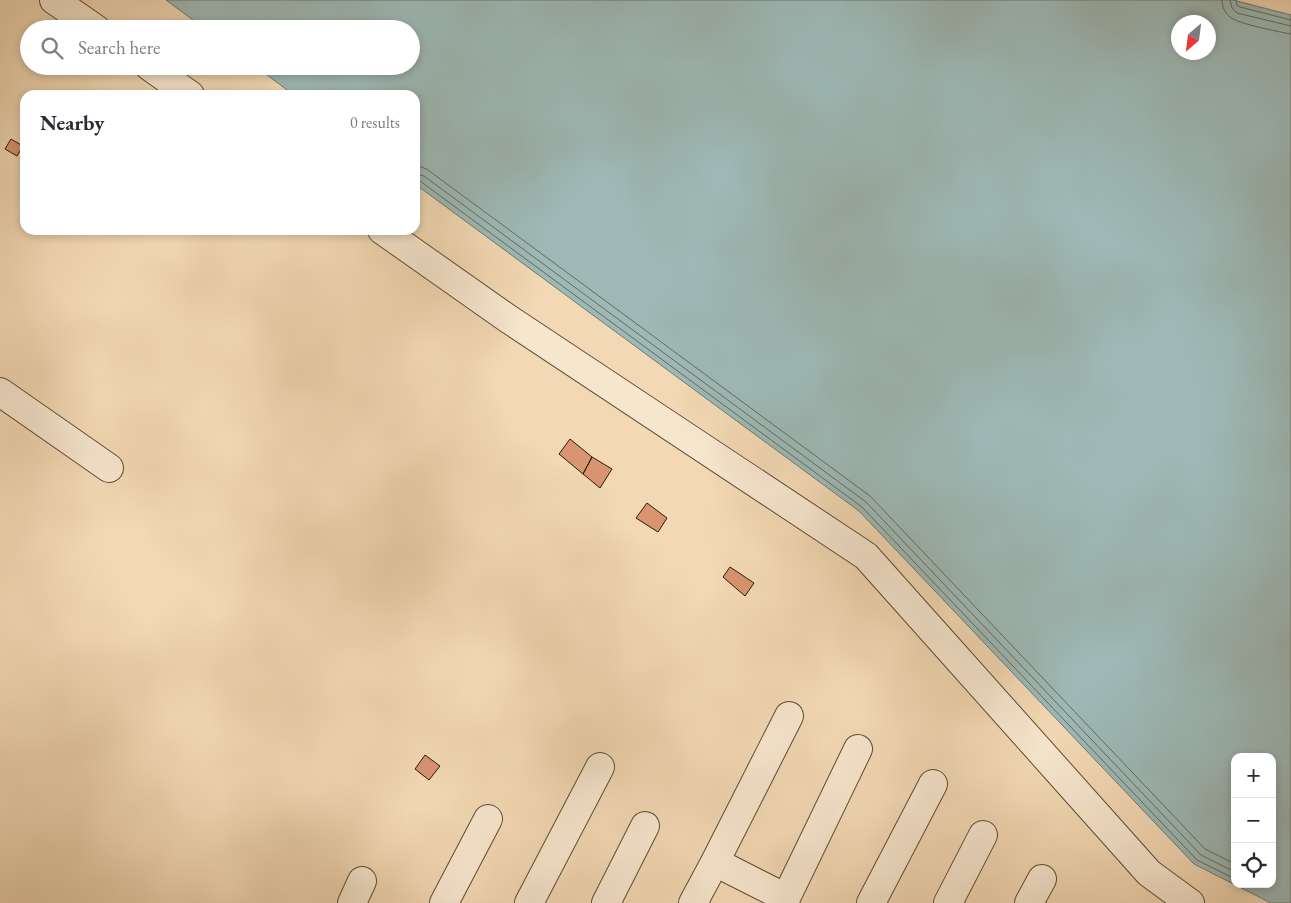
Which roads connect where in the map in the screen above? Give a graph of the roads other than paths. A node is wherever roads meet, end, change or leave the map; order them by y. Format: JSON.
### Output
{"nodes":[{"id":1,"x":54,"y":0,"type":"edge"},
{"id":2,"x":83,"y":20,"type":"edge"},
{"id":3,"x":162,"y":75,"type":"edge"},
{"id":4,"x":183,"y":90,"type":"edge"},
{"id":5,"x":389,"y":235,"type":"edge"},
{"id":6,"x":0,"y":392,"type":"edge"},
{"id":7,"x":109,"y":468,"type":"dead end"},
{"id":8,"x":789,"y":716,"type":"dead end"},
{"id":9,"x":858,"y":749,"type":"dead end"},
{"id":10,"x":600,"y":766,"type":"dead end"},
{"id":11,"x":933,"y":784,"type":"dead end"},
{"id":12,"x":488,"y":819,"type":"dead end"},
{"id":13,"x":645,"y":826,"type":"dead end"},
{"id":14,"x":984,"y":835,"type":"dead end"},
{"id":15,"x":715,"y":862,"type":"junction"},
{"id":16,"x":1042,"y":879,"type":"dead end"},
{"id":17,"x":788,"y":901,"type":"edge"},
{"id":18,"x":444,"y":903,"type":"edge"},
{"id":19,"x":528,"y":903,"type":"edge"},
{"id":20,"x":606,"y":903,"type":"edge"},
{"id":21,"x":693,"y":903,"type":"edge"},
{"id":22,"x":871,"y":903,"type":"edge"},
{"id":23,"x":948,"y":903,"type":"edge"},
{"id":24,"x":1029,"y":903,"type":"edge"},
{"id":25,"x":1190,"y":903,"type":"edge"}],
"edges":[{"from":1,"to":2,"type":"street"},
{"from":3,"to":4,"type":"street"},
{"from":5,"to":25,"type":"street"},
{"from":6,"to":7,"type":"street"},
{"from":8,"to":15,"type":"street"},
{"from":9,"to":17,"type":"street"},
{"from":10,"to":19,"type":"street"},
{"from":11,"to":22,"type":"street"},
{"from":12,"to":18,"type":"street"},
{"from":13,"to":20,"type":"street"},
{"from":14,"to":23,"type":"street"},
{"from":15,"to":17,"type":"street"},
{"from":15,"to":21,"type":"street"},
{"from":16,"to":24,"type":"street"}]}
